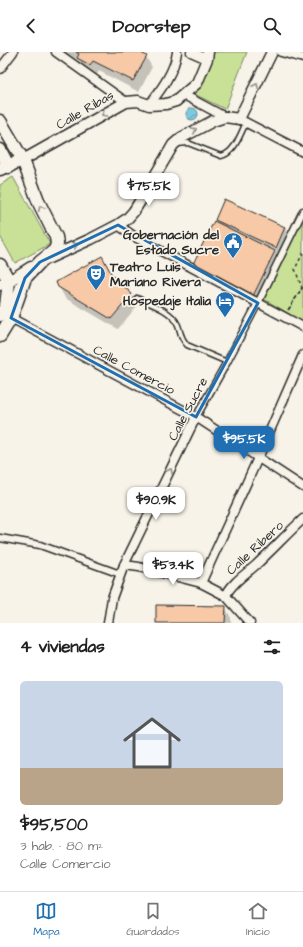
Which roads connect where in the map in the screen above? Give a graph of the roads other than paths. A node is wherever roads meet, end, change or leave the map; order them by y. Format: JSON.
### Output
{"nodes":[{"id":1,"x":13,"y":52,"type":"edge"},
{"id":2,"x":56,"y":52,"type":"edge"},
{"id":3,"x":177,"y":52,"type":"edge"},
{"id":4,"x":191,"y":52,"type":"edge"},
{"id":5,"x":272,"y":52,"type":"edge"},
{"id":6,"x":282,"y":52,"type":"edge"},
{"id":7,"x":207,"y":56,"type":"edge"},
{"id":8,"x":303,"y":58,"type":"edge"},
{"id":9,"x":0,"y":69,"type":"edge"},
{"id":10,"x":184,"y":95,"type":"junction"},
{"id":11,"x":126,"y":102,"type":"junction"},
{"id":12,"x":149,"y":105,"type":"junction"},
{"id":13,"x":224,"y":117,"type":"junction"},
{"id":14,"x":0,"y":120,"type":"edge"},
{"id":15,"x":242,"y":121,"type":"junction"},
{"id":16,"x":173,"y":145,"type":"junction"},
{"id":17,"x":0,"y":150,"type":"edge"},
{"id":18,"x":303,"y":152,"type":"edge"},
{"id":19,"x":14,"y":169,"type":"edge"},
{"id":20,"x":303,"y":210,"type":"edge"},
{"id":21,"x":118,"y":225,"type":"junction"},
{"id":22,"x":40,"y":262,"type":"junction"},
{"id":23,"x":0,"y":265,"type":"edge"},
{"id":24,"x":5,"y":283,"type":"edge"},
{"id":25,"x":136,"y":298,"type":"dead end"},
{"id":26,"x":258,"y":303,"type":"junction"},
{"id":27,"x":6,"y":317,"type":"edge"},
{"id":28,"x":303,"y":327,"type":"edge"},
{"id":29,"x":0,"y":336,"type":"edge"},
{"id":30,"x":303,"y":355,"type":"edge"},
{"id":31,"x":227,"y":362,"type":"junction"},
{"id":32,"x":196,"y":417,"type":"junction"},
{"id":33,"x":258,"y":458,"type":"junction"},
{"id":34,"x":303,"y":487,"type":"edge"},
{"id":35,"x":303,"y":519,"type":"edge"},
{"id":36,"x":0,"y":538,"type":"edge"},
{"id":37,"x":124,"y":565,"type":"junction"},
{"id":38,"x":120,"y":574,"type":"junction"},
{"id":39,"x":201,"y":582,"type":"junction"},
{"id":40,"x":226,"y":596,"type":"junction"},
{"id":41,"x":108,"y":623,"type":"edge"},
{"id":42,"x":250,"y":623,"type":"edge"}],
"edges":[{"from":1,"to":9,"type":"street"},
{"from":2,"to":11,"type":"street"},
{"from":3,"to":12,"type":"street"},
{"from":4,"to":7,"type":"street"},
{"from":15,"to":5,"type":"street","one_way":true},
{"from":6,"to":8,"type":"street"},
{"from":7,"to":10,"type":"street","name":"Calle Ribas"},
{"from":10,"to":12,"type":"street","name":"Calle Ribas"},
{"from":10,"to":13,"type":"street"},
{"from":11,"to":12,"type":"street","name":"Calle Ribas"},
{"from":11,"to":19,"type":"street","name":"Calle Ribas","one_way":true},
{"from":13,"to":15,"type":"street"},
{"from":16,"to":13,"type":"street","one_way":true},
{"from":14,"to":19,"type":"main road"},
{"from":15,"to":16,"type":"lane"},
{"from":15,"to":18,"type":"street"},
{"from":16,"to":21,"type":"street"},
{"from":17,"to":19,"type":"main road"},
{"from":22,"to":19,"type":"main road","one_way":true},
{"from":20,"to":26,"type":"street","name":"Calle Sucre"},
{"from":22,"to":21,"type":"street","one_way":true},
{"from":21,"to":26,"type":"street"},
{"from":22,"to":24,"type":"street"},
{"from":22,"to":27,"type":"main road"},
{"from":23,"to":24,"type":"main road"},
{"from":24,"to":27,"type":"main road"},
{"from":25,"to":31,"type":"lane"},
{"from":26,"to":28,"type":"street"},
{"from":26,"to":31,"type":"street","name":"Calle Sucre"},
{"from":27,"to":29,"type":"main road"},
{"from":27,"to":32,"type":"street","name":"Calle Comercio"},
{"from":30,"to":33,"type":"street"},
{"from":31,"to":32,"type":"street","name":"Calle Sucre"},
{"from":32,"to":33,"type":"street","name":"Calle Comercio"},
{"from":37,"to":32,"type":"street","name":"Calle Sucre","one_way":true},
{"from":33,"to":34,"type":"street","name":"Calle Comercio"},
{"from":33,"to":39,"type":"street"},
{"from":35,"to":40,"type":"street","name":"Calle Ribero"},
{"from":36,"to":38,"type":"street"},
{"from":37,"to":38,"type":"street","name":"Calle Sucre"},
{"from":37,"to":39,"type":"street"},
{"from":38,"to":41,"type":"street","name":"Calle Sucre"},
{"from":39,"to":40,"type":"street"},
{"from":40,"to":42,"type":"street"}]}
